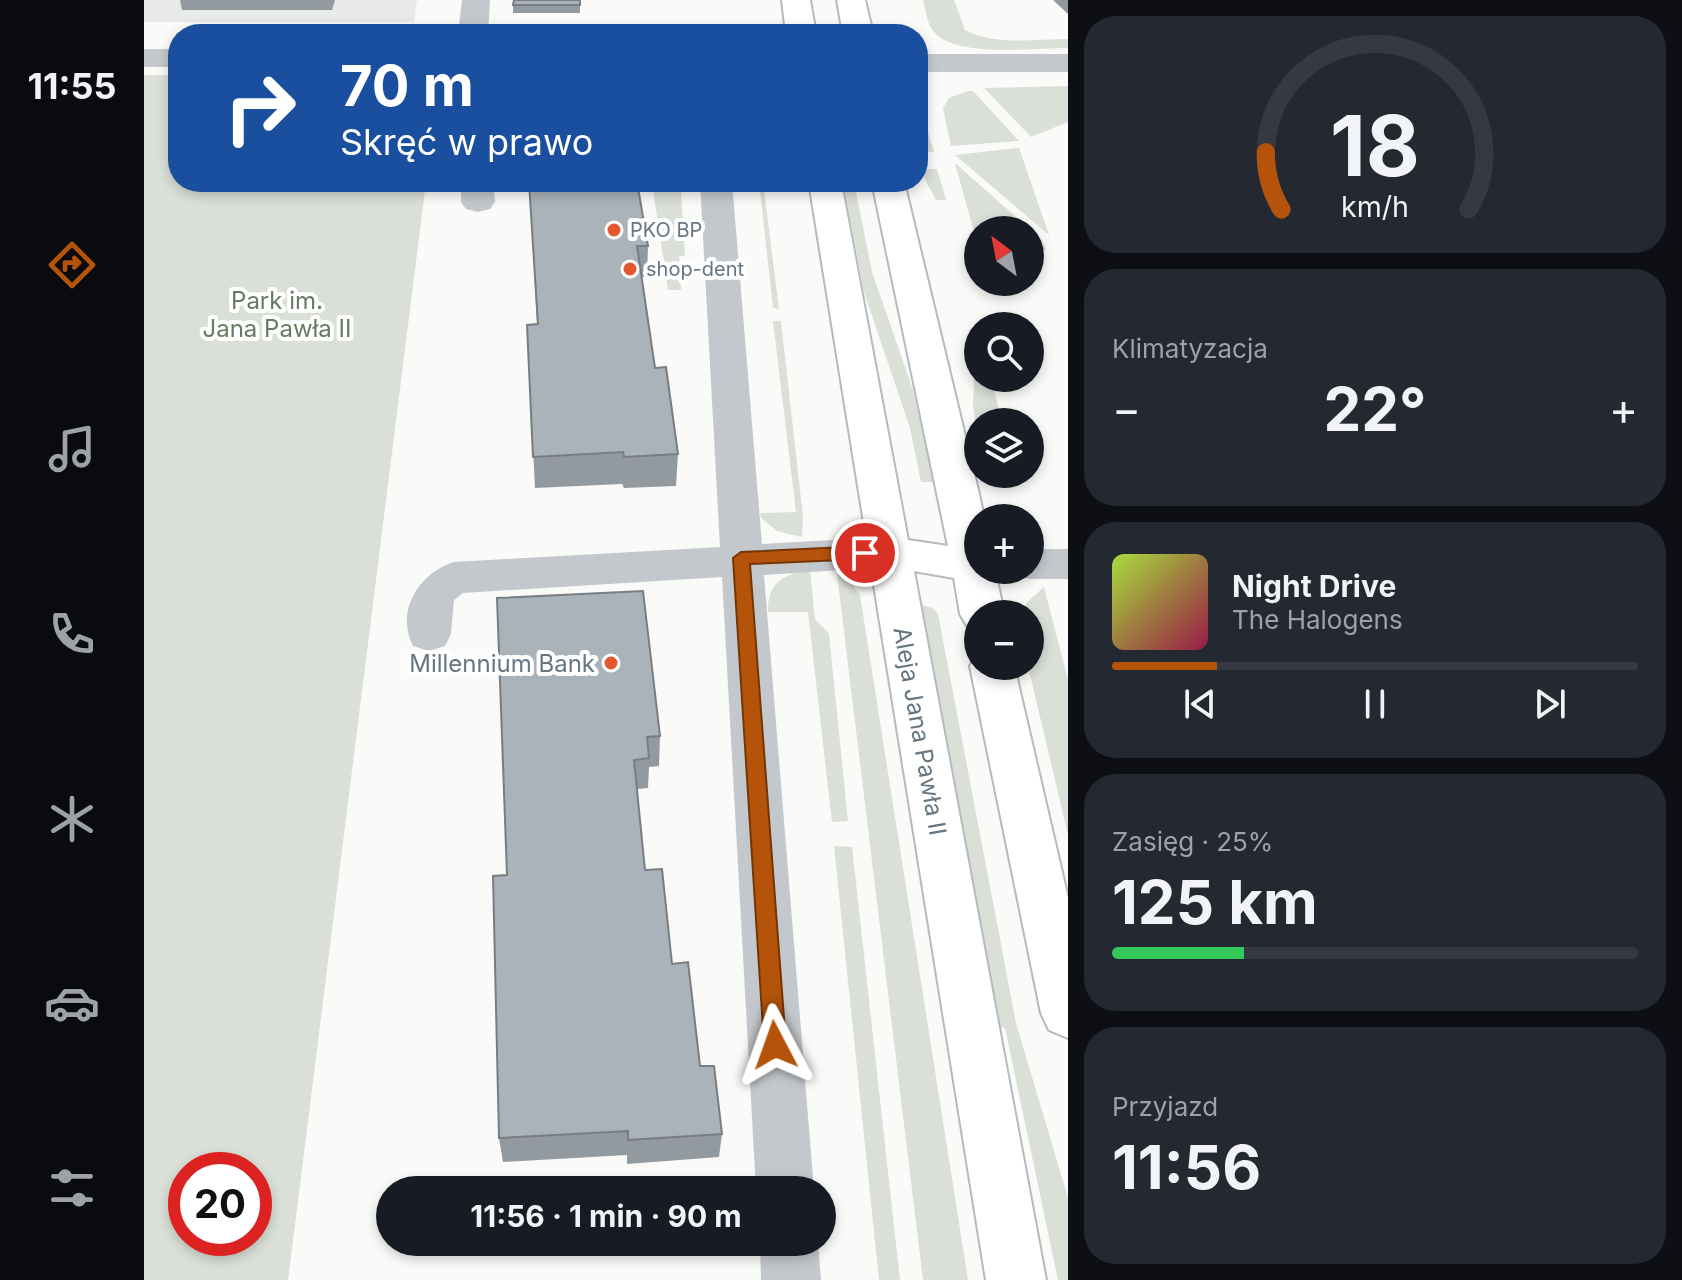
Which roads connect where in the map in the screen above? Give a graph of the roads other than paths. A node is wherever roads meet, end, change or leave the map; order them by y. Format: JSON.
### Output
{"nodes":[{"id":1,"x":476,"y":0,"type":"edge"},
{"id":2,"x":796,"y":0,"type":"edge"},
{"id":3,"x":851,"y":0,"type":"edge"},
{"id":4,"x":474,"y":24,"type":"edge"},
{"id":5,"x":800,"y":24,"type":"edge"},
{"id":6,"x":856,"y":24,"type":"edge"},
{"id":7,"x":144,"y":58,"type":"edge"},
{"id":8,"x":168,"y":58,"type":"edge"},
{"id":9,"x":928,"y":63,"type":"edge"},
{"id":10,"x":1068,"y":63,"type":"edge"},
{"id":11,"x":717,"y":192,"type":"edge"},
{"id":12,"x":827,"y":192,"type":"edge"},
{"id":13,"x":890,"y":192,"type":"edge"},
{"id":14,"x":964,"y":516,"type":"edge"},
{"id":15,"x":888,"y":552,"type":"junction"},
{"id":16,"x":741,"y":558,"type":"junction"},
{"id":17,"x":964,"y":563,"type":"edge"},
{"id":18,"x":1044,"y":564,"type":"edge"},
{"id":19,"x":1068,"y":564,"type":"edge"},
{"id":20,"x":429,"y":634,"type":"dead end"},
{"id":21,"x":995,"y":680,"type":"edge"},
{"id":22,"x":1068,"y":1013,"type":"edge"},
{"id":23,"x":784,"y":1176,"type":"edge"},
{"id":24,"x":790,"y":1256,"type":"edge"},
{"id":25,"x":791,"y":1280,"type":"edge"},
{"id":26,"x":1016,"y":1280,"type":"edge"}],
"edges":[{"from":1,"to":4,"type":"street"},
{"from":2,"to":5,"type":"main road"},
{"from":3,"to":6,"type":"main road"},
{"from":7,"to":8,"type":"street"},
{"from":9,"to":10,"type":"street"},
{"from":11,"to":16,"type":"street"},
{"from":12,"to":15,"type":"main road","name":"Aleja Jana Pawła II"},
{"from":13,"to":14,"type":"main road"},
{"from":15,"to":16,"type":"street"},
{"from":15,"to":17,"type":"main road"},
{"from":15,"to":26,"type":"main road","name":"Aleja Jana Pawła II"},
{"from":16,"to":20,"type":"street"},
{"from":16,"to":23,"type":"street"},
{"from":18,"to":19,"type":"street"},
{"from":21,"to":22,"type":"main road"},
{"from":24,"to":25,"type":"street"}]}
